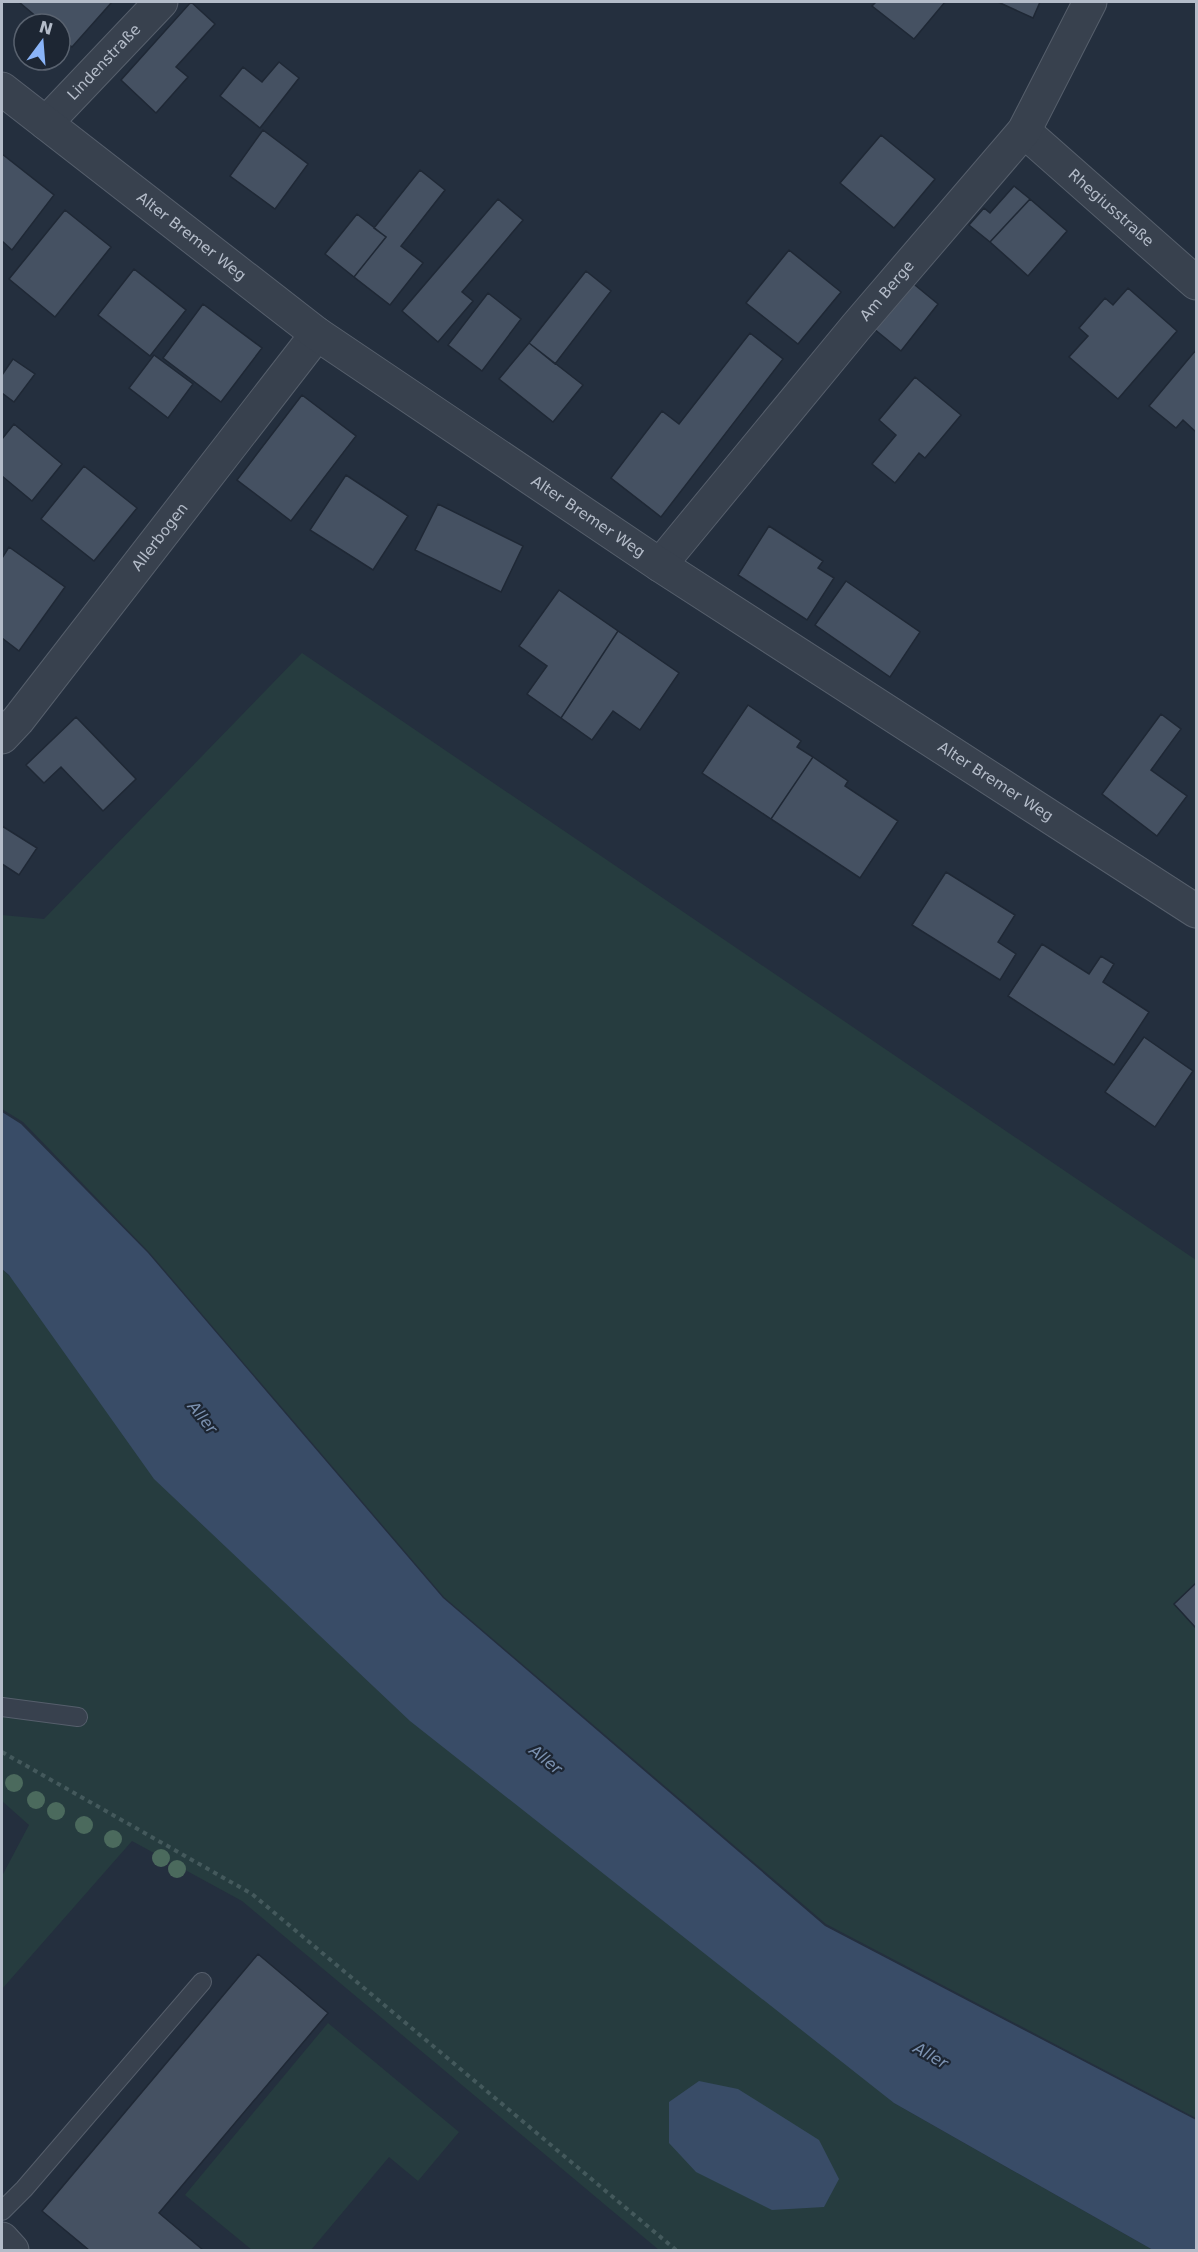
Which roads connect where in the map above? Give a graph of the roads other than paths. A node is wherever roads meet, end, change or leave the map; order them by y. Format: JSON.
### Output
{"nodes":[{"id":1,"x":161,"y":2,"type":"edge"},
{"id":2,"x":1090,"y":2,"type":"edge"},
{"id":3,"x":2,"y":89,"type":"edge"},
{"id":4,"x":46,"y":123,"type":"junction"},
{"id":5,"x":1024,"y":131,"type":"junction"},
{"id":6,"x":1197,"y":283,"type":"edge"},
{"id":7,"x":316,"y":334,"type":"junction"},
{"id":8,"x":660,"y":565,"type":"junction"},
{"id":9,"x":2,"y":737,"type":"edge"},
{"id":10,"x":1197,"y":911,"type":"edge"},
{"id":11,"x":2,"y":1707,"type":"edge"},
{"id":12,"x":78,"y":1717,"type":"dead end"},
{"id":13,"x":202,"y":1982,"type":"dead end"},
{"id":14,"x":2,"y":2211,"type":"edge"},
{"id":15,"x":2,"y":2239,"type":"edge"},
{"id":16,"x":12,"y":2250,"type":"edge"}],
"edges":[{"from":1,"to":4,"type":"street","name":"Lindenstraße"},
{"from":2,"to":5,"type":"street","name":"Am Berge"},
{"from":3,"to":4,"type":"street","name":"Alter Bremer Weg"},
{"from":4,"to":7,"type":"street","name":"Alter Bremer Weg"},
{"from":5,"to":6,"type":"street","name":"Rhegiusstraße"},
{"from":5,"to":8,"type":"street","name":"Am Berge"},
{"from":7,"to":8,"type":"street","name":"Alter Bremer Weg"},
{"from":7,"to":9,"type":"street","name":"Allerbogen"},
{"from":8,"to":10,"type":"street","name":"Alter Bremer Weg"},
{"from":11,"to":12,"type":"lane"},
{"from":13,"to":14,"type":"lane"},
{"from":15,"to":16,"type":"street"}]}
